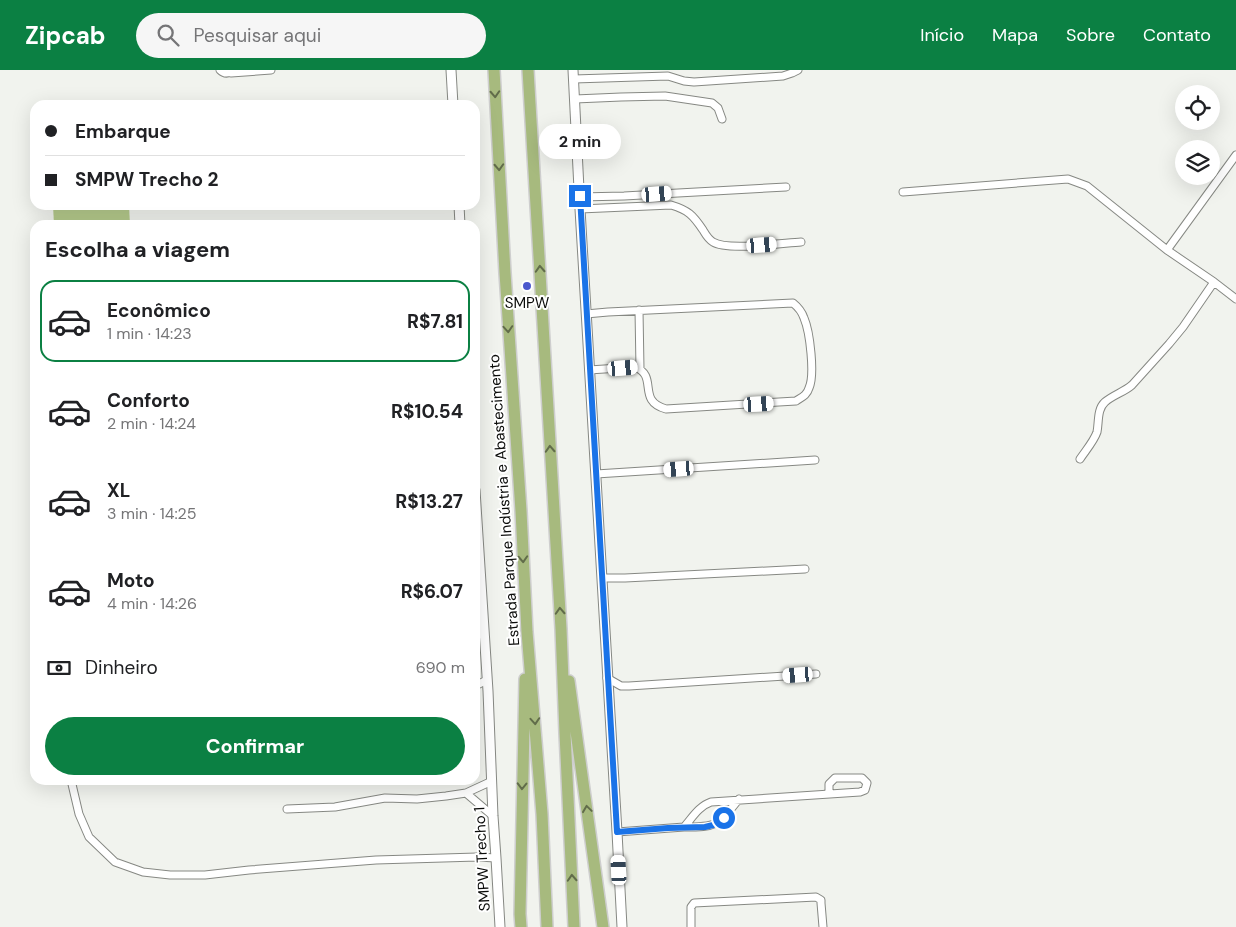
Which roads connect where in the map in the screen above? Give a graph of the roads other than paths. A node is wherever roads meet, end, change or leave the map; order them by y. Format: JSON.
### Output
{"nodes":[{"id":1,"x":220,"y":70,"type":"edge"},
{"id":2,"x":271,"y":70,"type":"edge"},
{"id":3,"x":451,"y":70,"type":"edge"},
{"id":4,"x":494,"y":70,"type":"edge"},
{"id":5,"x":528,"y":70,"type":"edge"},
{"id":6,"x":798,"y":70,"type":"edge"},
{"id":7,"x":232,"y":71,"type":"edge"},
{"id":8,"x":573,"y":75,"type":"edge"},
{"id":9,"x":575,"y":99,"type":"junction"},
{"id":10,"x":453,"y":100,"type":"edge"},
{"id":11,"x":722,"y":119,"type":"dead end"},
{"id":12,"x":1236,"y":155,"type":"edge"},
{"id":13,"x":786,"y":188,"type":"dead end"},
{"id":14,"x":903,"y":192,"type":"dead end"},
{"id":15,"x":580,"y":196,"type":"junction"},
{"id":16,"x":580,"y":209,"type":"junction"},
{"id":17,"x":801,"y":242,"type":"dead end"},
{"id":18,"x":1167,"y":250,"type":"junction"},
{"id":19,"x":1214,"y":282,"type":"junction"},
{"id":20,"x":1236,"y":299,"type":"edge"},
{"id":21,"x":639,"y":310,"type":"junction"},
{"id":22,"x":586,"y":314,"type":"junction"},
{"id":23,"x":640,"y":368,"type":"junction"},
{"id":24,"x":590,"y":370,"type":"junction"},
{"id":25,"x":1080,"y":459,"type":"dead end"},
{"id":26,"x":815,"y":460,"type":"dead end"},
{"id":27,"x":596,"y":474,"type":"junction"},
{"id":28,"x":805,"y":569,"type":"dead end"},
{"id":29,"x":602,"y":578,"type":"junction"},
{"id":30,"x":480,"y":596,"type":"edge"},
{"id":31,"x":561,"y":630,"type":"junction"},
{"id":32,"x":526,"y":632,"type":"junction"},
{"id":33,"x":816,"y":674,"type":"dead end"},
{"id":34,"x":607,"y":678,"type":"junction"},
{"id":35,"x":488,"y":680,"type":"junction"},
{"id":36,"x":480,"y":684,"type":"edge"},
{"id":37,"x":621,"y":686,"type":"junction"},
{"id":38,"x":480,"y":689,"type":"edge"},
{"id":39,"x":488,"y":691,"type":"junction"},
{"id":40,"x":608,"y":694,"type":"junction"},
{"id":41,"x":492,"y":781,"type":"junction"},
{"id":42,"x":71,"y":785,"type":"edge"},
{"id":43,"x":466,"y":793,"type":"junction"},
{"id":44,"x":829,"y":794,"type":"junction"},
{"id":45,"x":740,"y":799,"type":"junction"},
{"id":46,"x":286,"y":809,"type":"dead end"},
{"id":47,"x":493,"y":816,"type":"junction"},
{"id":48,"x":684,"y":827,"type":"junction"},
{"id":49,"x":617,"y":832,"type":"junction"},
{"id":50,"x":496,"y":858,"type":"junction"},
{"id":51,"x":500,"y":927,"type":"edge"},
{"id":52,"x":520,"y":927,"type":"edge"},
{"id":53,"x":547,"y":927,"type":"edge"},
{"id":54,"x":574,"y":927,"type":"edge"},
{"id":55,"x":603,"y":927,"type":"edge"},
{"id":56,"x":622,"y":927,"type":"edge"},
{"id":57,"x":691,"y":927,"type":"edge"},
{"id":58,"x":823,"y":927,"type":"edge"}],
"edges":[{"from":1,"to":7,"type":"street"},
{"from":2,"to":7,"type":"street"},
{"from":3,"to":10,"type":"street"},
{"from":4,"to":32,"type":"highway","name":"Estrada Parque Indústria e Abastecimento","one_way":true},
{"from":31,"to":5,"type":"highway","one_way":true},
{"from":6,"to":8,"type":"street"},
{"from":8,"to":9,"type":"street"},
{"from":9,"to":11,"type":"street"},
{"from":9,"to":15,"type":"street"},
{"from":12,"to":18,"type":"street"},
{"from":13,"to":15,"type":"street"},
{"from":14,"to":18,"type":"street"},
{"from":15,"to":16,"type":"street"},
{"from":16,"to":17,"type":"street"},
{"from":16,"to":22,"type":"street"},
{"from":18,"to":19,"type":"street"},
{"from":19,"to":20,"type":"street"},
{"from":19,"to":25,"type":"street"},
{"from":21,"to":22,"type":"street"},
{"from":21,"to":23,"type":"street"},
{"from":21,"to":23,"type":"street"},
{"from":22,"to":24,"type":"street"},
{"from":23,"to":24,"type":"street"},
{"from":24,"to":27,"type":"street"},
{"from":26,"to":27,"type":"street"},
{"from":27,"to":29,"type":"street"},
{"from":28,"to":29,"type":"street"},
{"from":29,"to":34,"type":"street"},
{"from":30,"to":35,"type":"street","name":"SMPW Trecho 1"},
{"from":54,"to":31,"type":"highway","one_way":true},
{"from":55,"to":31,"type":"highway","one_way":true},
{"from":32,"to":52,"type":"highway","one_way":true},
{"from":32,"to":53,"type":"highway","name":"Estrada Parque Indústria e Abastecimento","one_way":true},
{"from":33,"to":37,"type":"street"},
{"from":34,"to":37,"type":"street"},
{"from":34,"to":40,"type":"street"},
{"from":35,"to":36,"type":"street"},
{"from":35,"to":39,"type":"street","name":"SMPW Trecho 1"},
{"from":37,"to":40,"type":"street"},
{"from":38,"to":39,"type":"street"},
{"from":39,"to":41,"type":"street","name":"SMPW Trecho 1"},
{"from":40,"to":49,"type":"street"},
{"from":41,"to":43,"type":"street"},
{"from":41,"to":47,"type":"street","name":"SMPW Trecho 1"},
{"from":42,"to":50,"type":"street"},
{"from":43,"to":46,"type":"street"},
{"from":43,"to":47,"type":"street"},
{"from":44,"to":44,"type":"street"},
{"from":44,"to":45,"type":"street"},
{"from":45,"to":48,"type":"street"},
{"from":45,"to":48,"type":"street"},
{"from":47,"to":50,"type":"street","name":"SMPW Trecho 1"},
{"from":48,"to":49,"type":"street"},
{"from":49,"to":56,"type":"street"},
{"from":50,"to":51,"type":"street","name":"SMPW Trecho 1"},
{"from":57,"to":58,"type":"street"}]}
